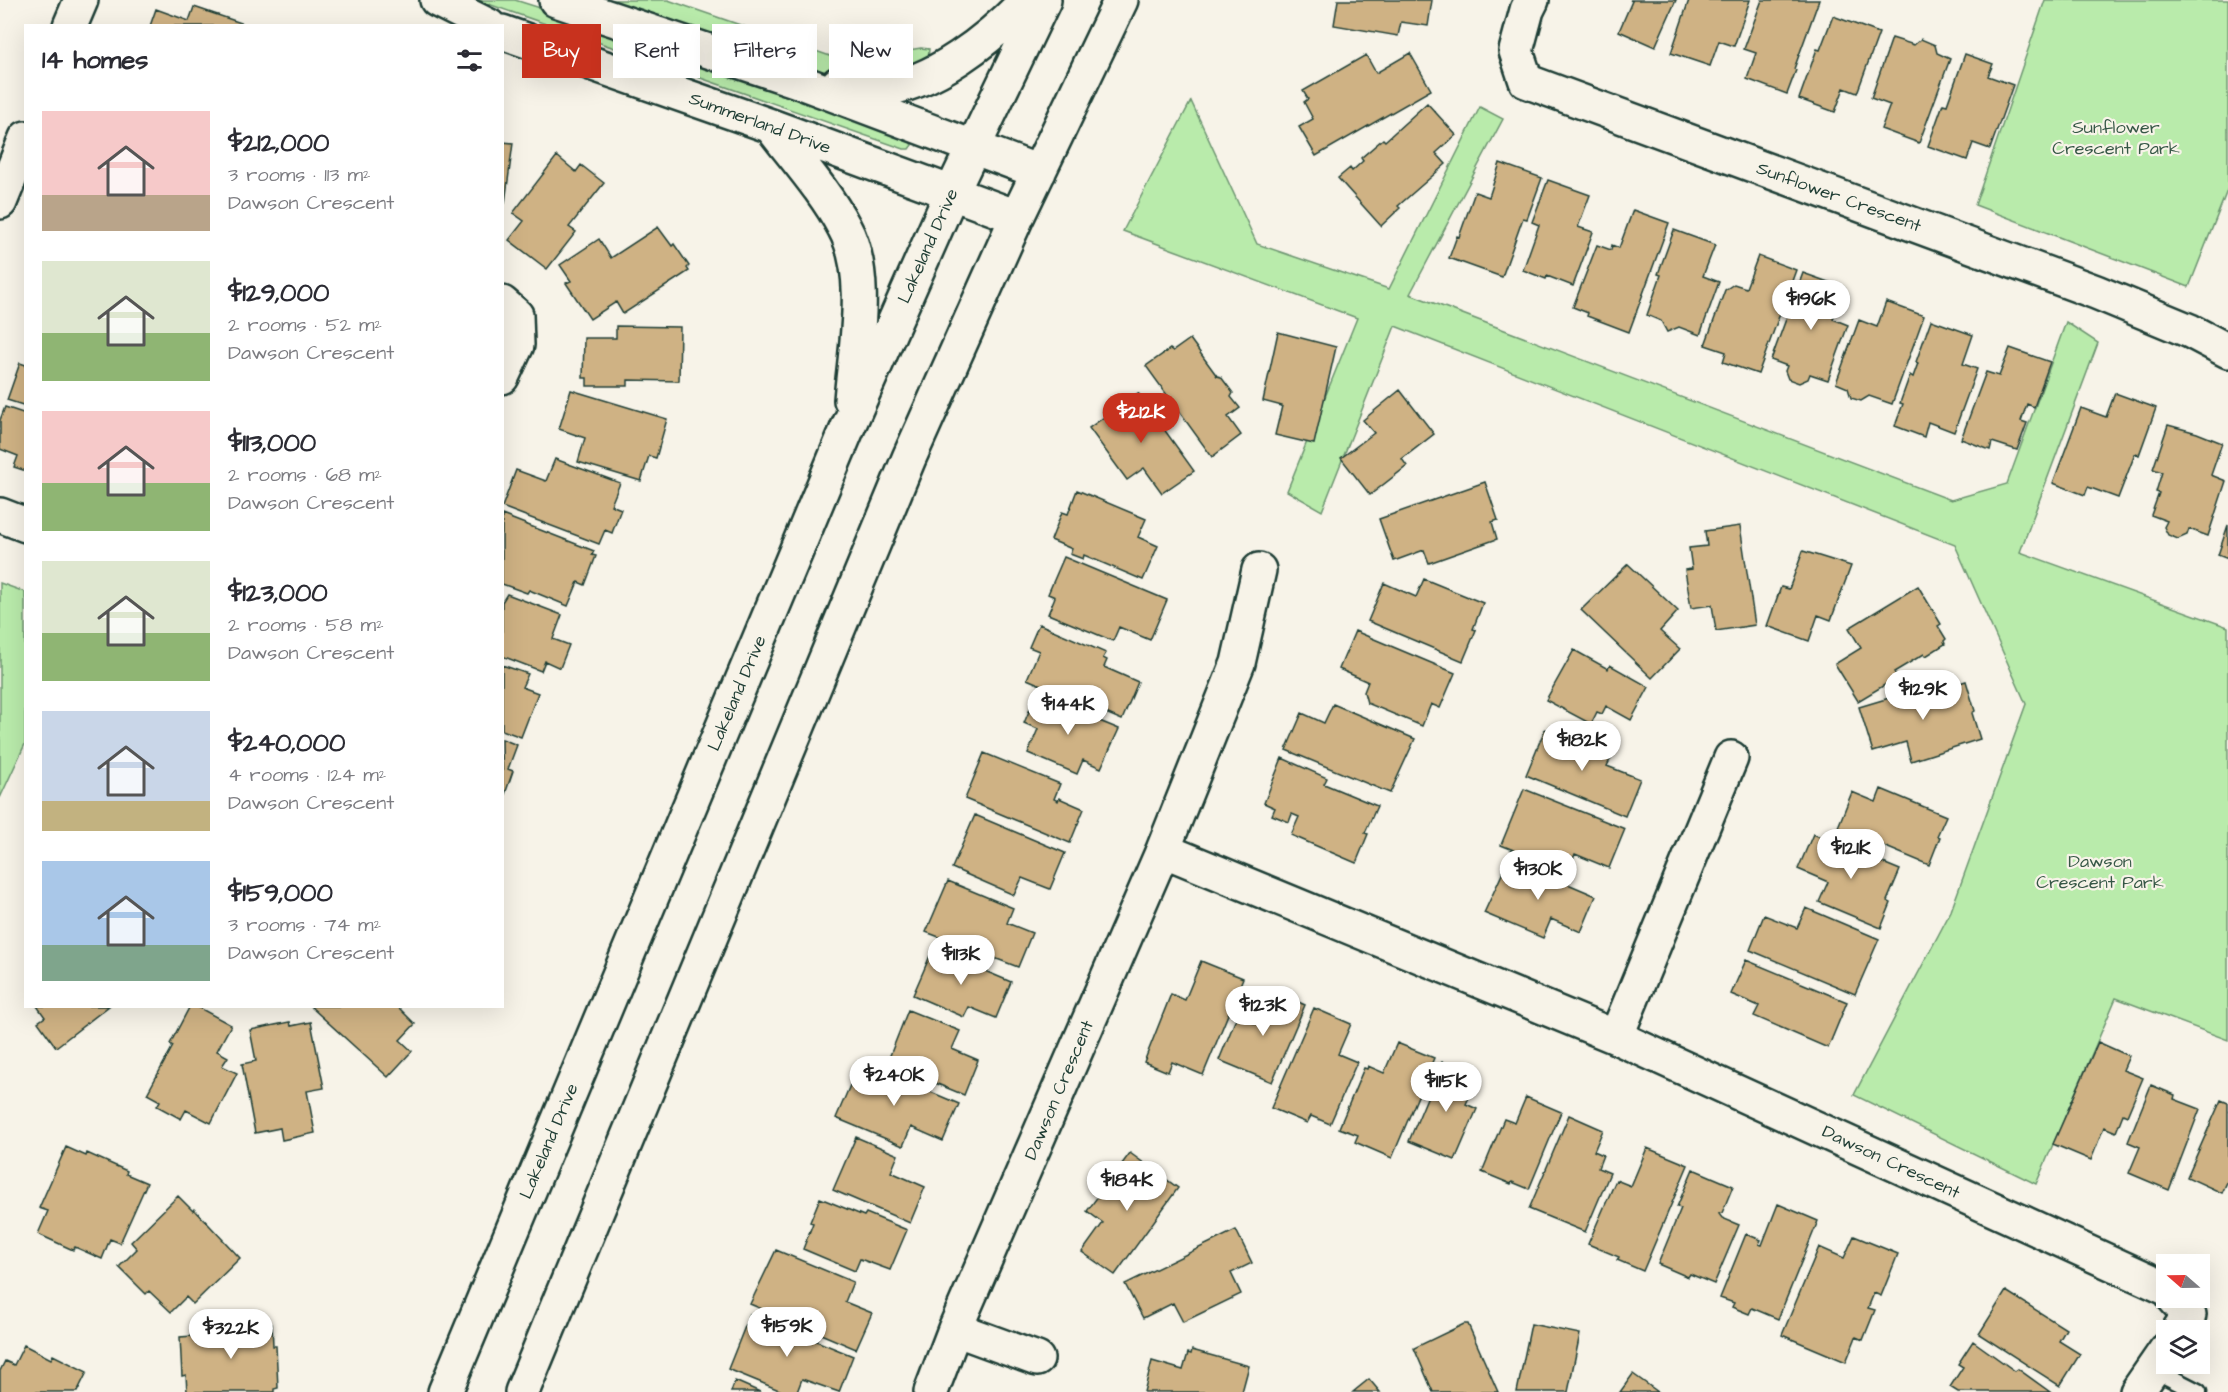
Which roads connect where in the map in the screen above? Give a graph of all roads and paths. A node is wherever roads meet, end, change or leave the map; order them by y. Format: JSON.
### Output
{"nodes":[{"id":1,"x":81,"y":0,"type":"edge"},
{"id":2,"x":437,"y":0,"type":"edge"},
{"id":3,"x":556,"y":0,"type":"edge"},
{"id":4,"x":1027,"y":0,"type":"edge"},
{"id":5,"x":1044,"y":0,"type":"edge"},
{"id":6,"x":1121,"y":0,"type":"edge"},
{"id":7,"x":1532,"y":0,"type":"edge"},
{"id":8,"x":71,"y":24,"type":"edge"},
{"id":9,"x":485,"y":24,"type":"edge"},
{"id":10,"x":504,"y":33,"type":"edge"},
{"id":11,"x":795,"y":80,"type":"junction"},
{"id":12,"x":771,"y":126,"type":"junction"},
{"id":13,"x":24,"y":143,"type":"edge"},
{"id":14,"x":973,"y":147,"type":"junction"},
{"id":15,"x":1039,"y":172,"type":"junction"},
{"id":16,"x":952,"y":192,"type":"junction"},
{"id":17,"x":0,"y":202,"type":"edge"},
{"id":18,"x":1017,"y":217,"type":"junction"},
{"id":19,"x":504,"y":305,"type":"edge"},
{"id":20,"x":2228,"y":351,"type":"edge"},
{"id":21,"x":504,"y":374,"type":"edge"},
{"id":22,"x":849,"y":427,"type":"junction"},
{"id":23,"x":0,"y":515,"type":"edge"},
{"id":24,"x":24,"y":524,"type":"edge"},
{"id":25,"x":1259,"y":570,"type":"dead end"},
{"id":26,"x":1731,"y":758,"type":"dead end"},
{"id":27,"x":1163,"y":850,"type":"junction"},
{"id":28,"x":1616,"y":1037,"type":"junction"},
{"id":29,"x":2156,"y":1283,"type":"edge"},
{"id":30,"x":2182,"y":1308,"type":"edge"},
{"id":31,"x":2186,"y":1320,"type":"edge"},
{"id":32,"x":955,"y":1329,"type":"junction"},
{"id":33,"x":1037,"y":1359,"type":"dead end"},
{"id":34,"x":2152,"y":1370,"type":"edge"},
{"id":35,"x":444,"y":1392,"type":"edge"},
{"id":36,"x":522,"y":1392,"type":"edge"},
{"id":37,"x":931,"y":1392,"type":"edge"},
{"id":38,"x":2198,"y":1392,"type":"edge"}],
"edges":[{"from":1,"to":8,"type":"street"},
{"from":2,"to":9,"type":"street"},
{"from":3,"to":11,"type":"street"},
{"from":4,"to":11,"type":"street"},
{"from":5,"to":14,"type":"street","name":"Lakeland Drive"},
{"from":6,"to":15,"type":"street"},
{"from":7,"to":20,"type":"street","name":"Sunflower Crescent"},
{"from":10,"to":12,"type":"street","name":"Summerland Drive"},
{"from":11,"to":14,"type":"street"},
{"from":12,"to":16,"type":"street","name":"Summerland Drive"},
{"from":12,"to":22,"type":"street"},
{"from":13,"to":17,"type":"street"},
{"from":14,"to":15,"type":"street"},
{"from":14,"to":16,"type":"street","name":"Lakeland Drive"},
{"from":15,"to":18,"type":"street"},
{"from":16,"to":18,"type":"street","name":"Summerland Drive"},
{"from":16,"to":22,"type":"street","name":"Lakeland Drive"},
{"from":18,"to":36,"type":"street"},
{"from":19,"to":21,"type":"street"},
{"from":22,"to":35,"type":"street","name":"Lakeland Drive"},
{"from":23,"to":24,"type":"street"},
{"from":25,"to":27,"type":"street","name":"Dawson Crescent"},
{"from":26,"to":28,"type":"street"},
{"from":27,"to":28,"type":"street","name":"Dawson Crescent"},
{"from":27,"to":32,"type":"street","name":"Dawson Crescent"},
{"from":28,"to":29,"type":"street","name":"Dawson Crescent"},
{"from":30,"to":31,"type":"street"},
{"from":32,"to":33,"type":"street"},
{"from":32,"to":37,"type":"street","name":"Dawson Crescent"},
{"from":34,"to":38,"type":"lane"}]}
